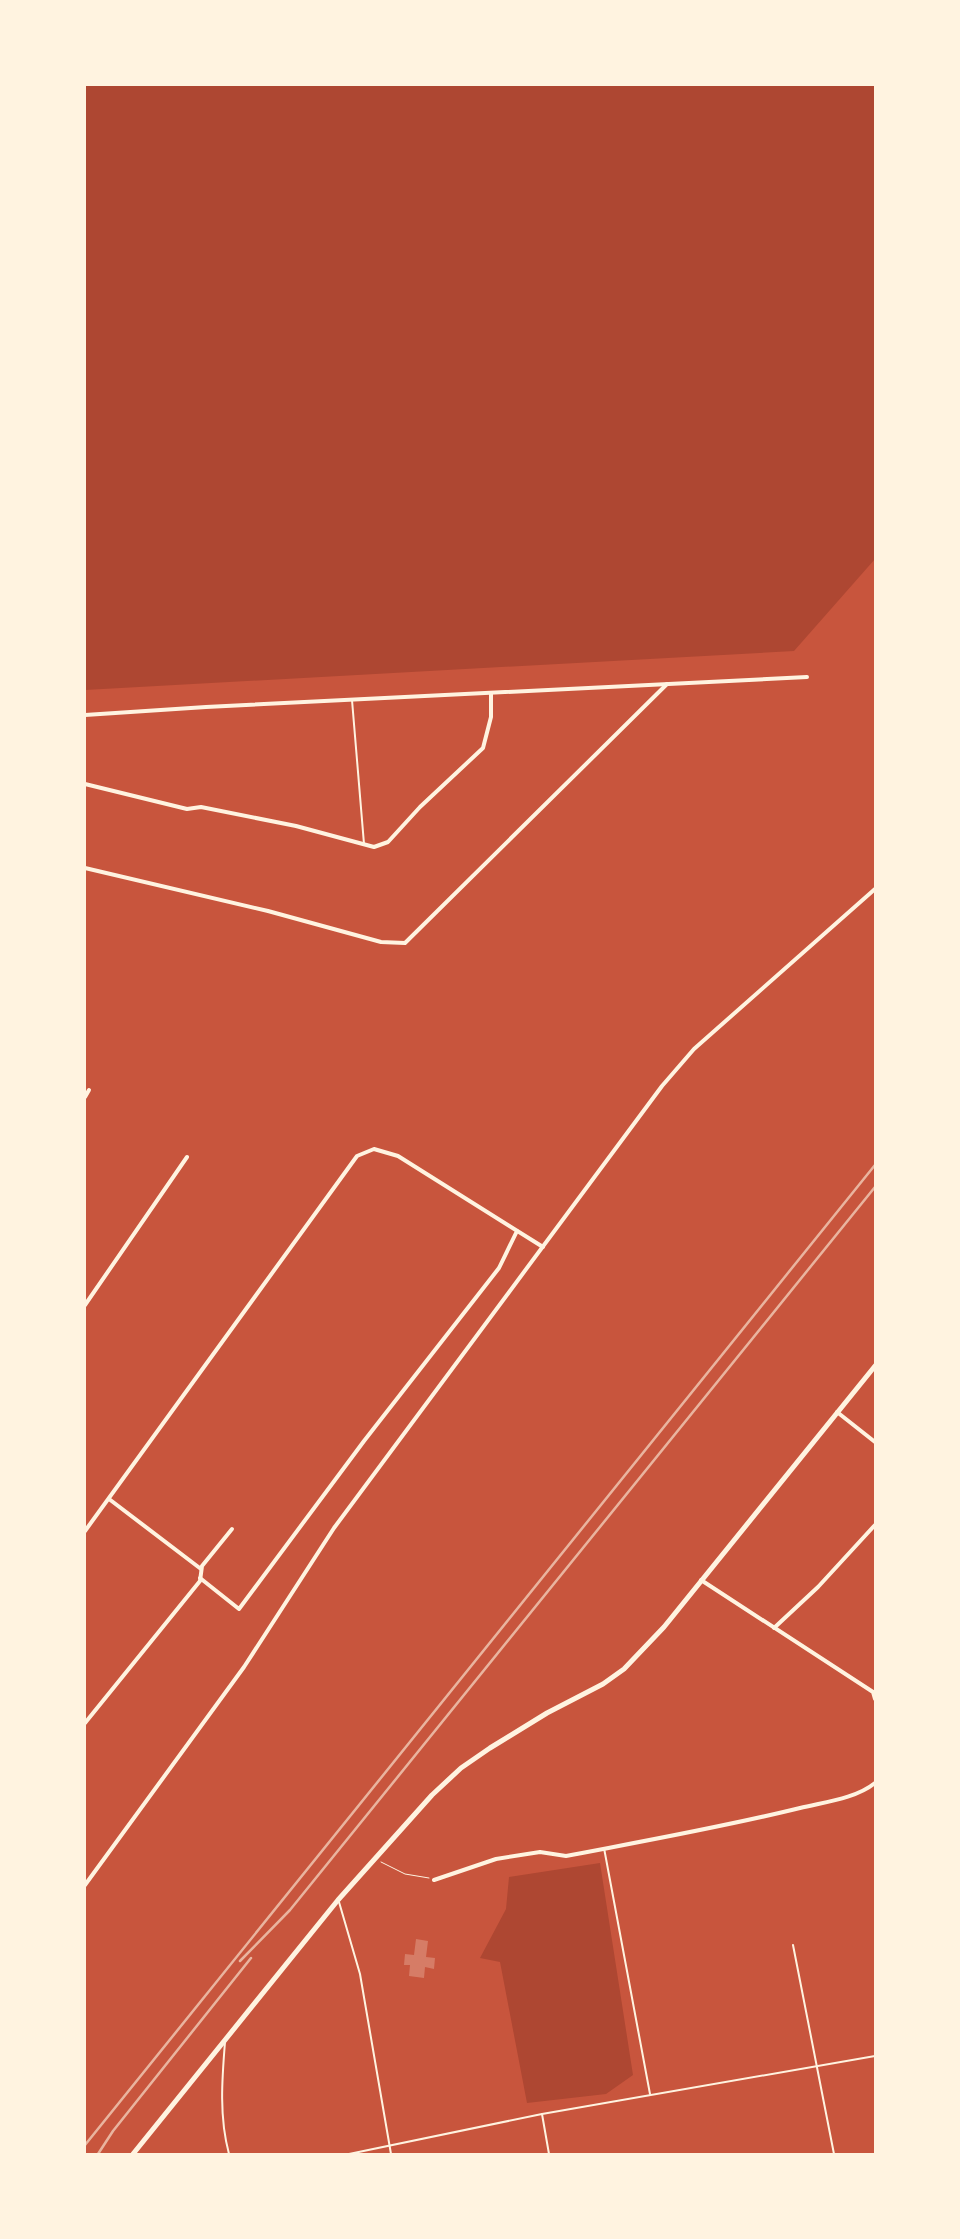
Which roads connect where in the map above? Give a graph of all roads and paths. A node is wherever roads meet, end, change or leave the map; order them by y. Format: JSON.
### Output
{"nodes":[{"id":1,"x":807,"y":677,"type":"dead end"},
{"id":2,"x":667,"y":684,"type":"junction"},
{"id":3,"x":491,"y":693,"type":"junction"},
{"id":4,"x":352,"y":700,"type":"junction"},
{"id":5,"x":85,"y":715,"type":"edge"},
{"id":6,"x":85,"y":784,"type":"edge"},
{"id":7,"x":364,"y":844,"type":"junction"},
{"id":8,"x":85,"y":868,"type":"edge"},
{"id":9,"x":875,"y":889,"type":"edge"},
{"id":10,"x":89,"y":1090,"type":"dead end"},
{"id":11,"x":85,"y":1097,"type":"edge"},
{"id":12,"x":187,"y":1157,"type":"dead end"},
{"id":13,"x":517,"y":1231,"type":"junction"},
{"id":14,"x":543,"y":1247,"type":"junction"},
{"id":15,"x":85,"y":1305,"type":"edge"},
{"id":16,"x":875,"y":1366,"type":"edge"},
{"id":17,"x":837,"y":1412,"type":"junction"},
{"id":18,"x":875,"y":1442,"type":"edge"},
{"id":19,"x":109,"y":1499,"type":"junction"},
{"id":20,"x":875,"y":1525,"type":"edge"},
{"id":21,"x":232,"y":1529,"type":"dead end"},
{"id":22,"x":85,"y":1531,"type":"edge"},
{"id":23,"x":201,"y":1569,"type":"junction"},
{"id":24,"x":200,"y":1578,"type":"junction"},
{"id":25,"x":701,"y":1580,"type":"junction"},
{"id":26,"x":774,"y":1628,"type":"junction"},
{"id":27,"x":875,"y":1699,"type":"edge"},
{"id":28,"x":85,"y":1723,"type":"edge"},
{"id":29,"x":875,"y":1784,"type":"edge"},
{"id":30,"x":604,"y":1848,"type":"junction"},
{"id":31,"x":375,"y":1859,"type":"junction"},
{"id":32,"x":434,"y":1880,"type":"joint"},
{"id":33,"x":85,"y":1885,"type":"edge"},
{"id":34,"x":338,"y":1900,"type":"junction"},
{"id":35,"x":794,"y":1945,"type":"dead end"},
{"id":36,"x":226,"y":2040,"type":"junction"},
{"id":37,"x":875,"y":2056,"type":"edge"},
{"id":38,"x":818,"y":2065,"type":"junction"},
{"id":39,"x":650,"y":2095,"type":"junction"},
{"id":40,"x":542,"y":2114,"type":"junction"},
{"id":41,"x":390,"y":2146,"type":"junction"},
{"id":42,"x":133,"y":2154,"type":"edge"},
{"id":43,"x":228,"y":2154,"type":"edge"},
{"id":44,"x":349,"y":2154,"type":"edge"},
{"id":45,"x":391,"y":2154,"type":"edge"},
{"id":46,"x":549,"y":2154,"type":"edge"},
{"id":47,"x":834,"y":2154,"type":"edge"}],
"edges":[{"from":1,"to":2,"type":"street"},
{"from":2,"to":3,"type":"street"},
{"from":2,"to":8,"type":"street"},
{"from":3,"to":4,"type":"street"},
{"from":3,"to":7,"type":"street"},
{"from":4,"to":5,"type":"street"},
{"from":4,"to":7,"type":"lane"},
{"from":6,"to":7,"type":"street"},
{"from":9,"to":14,"type":"street"},
{"from":10,"to":11,"type":"street"},
{"from":12,"to":15,"type":"street"},
{"from":13,"to":14,"type":"street"},
{"from":13,"to":19,"type":"street"},
{"from":13,"to":24,"type":"street"},
{"from":14,"to":33,"type":"street"},
{"from":16,"to":17,"type":"street"},
{"from":17,"to":18,"type":"street"},
{"from":17,"to":25,"type":"street"},
{"from":19,"to":22,"type":"street"},
{"from":19,"to":23,"type":"street"},
{"from":20,"to":26,"type":"street"},
{"from":21,"to":23,"type":"street"},
{"from":23,"to":24,"type":"street"},
{"from":24,"to":28,"type":"street"},
{"from":25,"to":26,"type":"street"},
{"from":25,"to":31,"type":"street"},
{"from":26,"to":27,"type":"street"},
{"from":29,"to":30,"type":"street"},
{"from":30,"to":32,"type":"street"},
{"from":30,"to":39,"type":"lane"},
{"from":31,"to":32,"type":"path"},
{"from":31,"to":34,"type":"street"},
{"from":34,"to":36,"type":"street"},
{"from":34,"to":41,"type":"lane"},
{"from":35,"to":38,"type":"lane"},
{"from":36,"to":42,"type":"street"},
{"from":36,"to":43,"type":"lane"},
{"from":37,"to":38,"type":"lane"},
{"from":38,"to":39,"type":"lane"},
{"from":38,"to":47,"type":"lane"},
{"from":39,"to":40,"type":"lane"},
{"from":40,"to":41,"type":"lane"},
{"from":40,"to":46,"type":"lane"},
{"from":41,"to":44,"type":"lane"},
{"from":41,"to":45,"type":"lane"}]}
